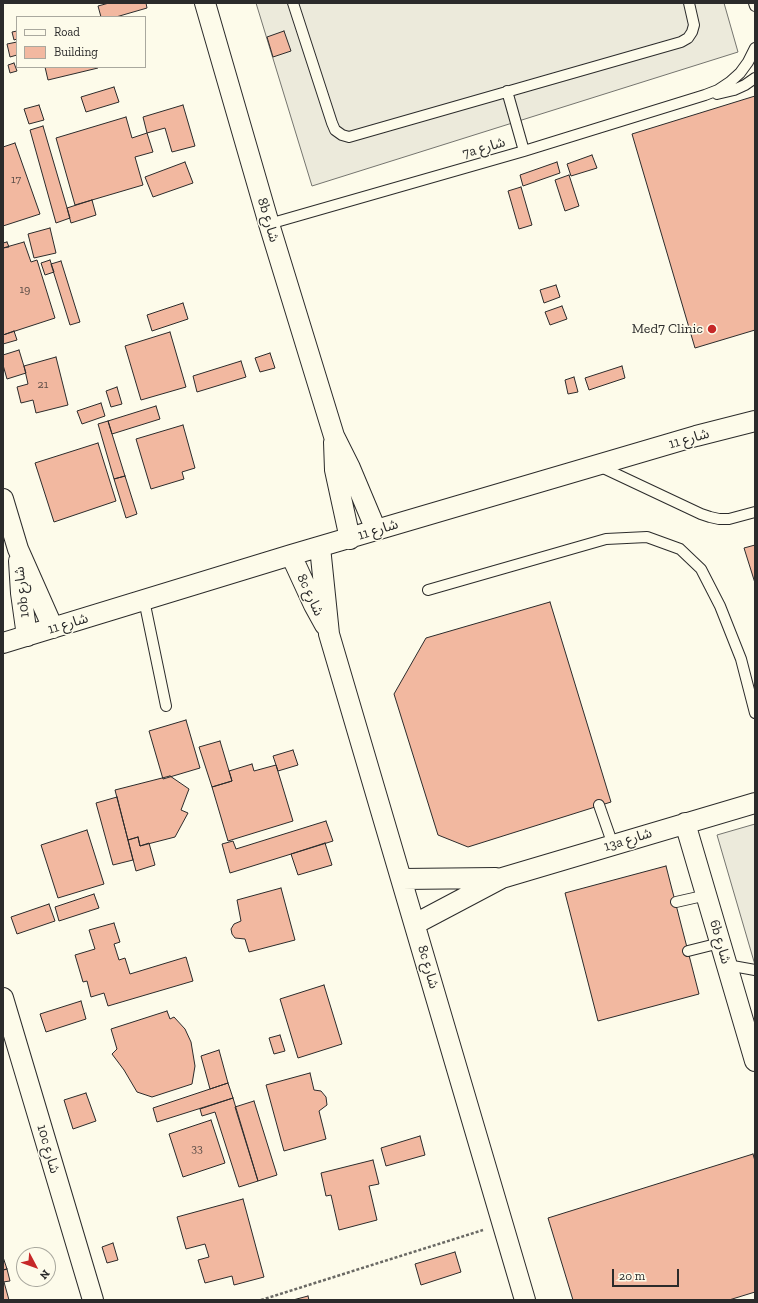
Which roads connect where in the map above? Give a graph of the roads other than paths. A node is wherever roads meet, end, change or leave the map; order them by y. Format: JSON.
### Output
{"nodes":[{"id":1,"x":205,"y":3,"type":"edge"},
{"id":2,"x":293,"y":3,"type":"edge"},
{"id":3,"x":689,"y":3,"type":"edge"},
{"id":4,"x":754,"y":3,"type":"edge"},
{"id":5,"x":755,"y":6,"type":"edge"},
{"id":6,"x":755,"y":48,"type":"edge"},
{"id":7,"x":755,"y":78,"type":"edge"},
{"id":8,"x":507,"y":91,"type":"junction"},
{"id":9,"x":705,"y":95,"type":"junction"},
{"id":10,"x":524,"y":152,"type":"junction"},
{"id":11,"x":269,"y":224,"type":"junction"},
{"id":12,"x":755,"y":421,"type":"edge"},
{"id":13,"x":334,"y":436,"type":"junction"},
{"id":14,"x":598,"y":465,"type":"junction"},
{"id":15,"x":3,"y":499,"type":"edge"},
{"id":16,"x":755,"y":512,"type":"edge"},
{"id":17,"x":376,"y":530,"type":"junction"},
{"id":18,"x":350,"y":539,"type":"junction"},
{"id":19,"x":320,"y":547,"type":"junction"},
{"id":20,"x":18,"y":549,"type":"junction"},
{"id":21,"x":291,"y":555,"type":"junction"},
{"id":22,"x":428,"y":590,"type":"dead end"},
{"id":23,"x":144,"y":600,"type":"junction"},
{"id":24,"x":53,"y":628,"type":"junction"},
{"id":25,"x":330,"y":634,"type":"junction"},
{"id":26,"x":27,"y":636,"type":"junction"},
{"id":27,"x":3,"y":643,"type":"edge"},
{"id":28,"x":166,"y":706,"type":"dead end"},
{"id":29,"x":755,"y":713,"type":"edge"},
{"id":30,"x":755,"y":803,"type":"edge"},
{"id":31,"x":599,"y":805,"type":"dead end"},
{"id":32,"x":685,"y":823,"type":"junction"},
{"id":33,"x":612,"y":844,"type":"junction"},
{"id":34,"x":502,"y":878,"type":"junction"},
{"id":35,"x":402,"y":879,"type":"junction"},
{"id":36,"x":707,"y":895,"type":"junction"},
{"id":37,"x":676,"y":902,"type":"dead end"},
{"id":38,"x":415,"y":924,"type":"junction"},
{"id":39,"x":720,"y":943,"type":"junction"},
{"id":40,"x":688,"y":951,"type":"dead end"},
{"id":41,"x":727,"y":965,"type":"junction"},
{"id":42,"x":755,"y":970,"type":"edge"},
{"id":43,"x":3,"y":998,"type":"edge"},
{"id":44,"x":7,"y":1027,"type":"edge"},
{"id":45,"x":755,"y":1061,"type":"edge"},
{"id":46,"x":93,"y":1300,"type":"edge"},
{"id":47,"x":525,"y":1300,"type":"edge"}],
"edges":[{"from":1,"to":11,"type":"street","name":"8b شارع"},
{"from":2,"to":8,"type":"lane"},
{"from":3,"to":8,"type":"lane"},
{"from":4,"to":5,"type":"lane"},
{"from":6,"to":9,"type":"lane","name":"7a شارع"},
{"from":7,"to":9,"type":"lane","name":"7a شارع"},
{"from":8,"to":10,"type":"lane"},
{"from":9,"to":10,"type":"lane","name":"7a شارع"},
{"from":10,"to":11,"type":"lane","name":"7a شارع"},
{"from":11,"to":13,"type":"street","name":"8b شارع"},
{"from":12,"to":14,"type":"street","name":"شارع 11"},
{"from":13,"to":17,"type":"street","name":"8b شارع"},
{"from":13,"to":18,"type":"street","name":"8b شارع"},
{"from":14,"to":16,"type":"lane"},
{"from":14,"to":17,"type":"street","name":"شارع 11"},
{"from":15,"to":20,"type":"street","name":"10b شارع"},
{"from":17,"to":18,"type":"street","name":"شارع 11"},
{"from":18,"to":19,"type":"street","name":"شارع 11"},
{"from":19,"to":21,"type":"street","name":"شارع 11"},
{"from":19,"to":25,"type":"street","name":"8c شارع"},
{"from":20,"to":24,"type":"street","name":"10b شارع"},
{"from":20,"to":26,"type":"street","name":"10b شارع"},
{"from":21,"to":23,"type":"street","name":"شارع 11"},
{"from":21,"to":25,"type":"street","name":"8c شارع"},
{"from":22,"to":29,"type":"lane"},
{"from":23,"to":24,"type":"street","name":"شارع 11"},
{"from":23,"to":28,"type":"lane"},
{"from":24,"to":26,"type":"street","name":"شارع 11"},
{"from":25,"to":35,"type":"street","name":"8c شارع"},
{"from":26,"to":27,"type":"street","name":"شارع 11"},
{"from":30,"to":32,"type":"street","name":"13a شارع"},
{"from":31,"to":33,"type":"lane"},
{"from":32,"to":33,"type":"street","name":"13a شارع"},
{"from":32,"to":36,"type":"street","name":"6b شارع"},
{"from":33,"to":34,"type":"street","name":"13a شارع"},
{"from":34,"to":35,"type":"street","name":"13a شارع"},
{"from":34,"to":38,"type":"street","name":"13a شارع"},
{"from":35,"to":38,"type":"street","name":"8c شارع"},
{"from":36,"to":37,"type":"lane"},
{"from":36,"to":39,"type":"street","name":"6b شارع"},
{"from":38,"to":47,"type":"street","name":"8c شارع"},
{"from":39,"to":40,"type":"lane"},
{"from":39,"to":41,"type":"street","name":"6b شارع"},
{"from":41,"to":42,"type":"lane"},
{"from":41,"to":45,"type":"street","name":"6b شارع"},
{"from":43,"to":44,"type":"street","name":"10c شارع"},
{"from":44,"to":46,"type":"street","name":"10c شارع"}]}
